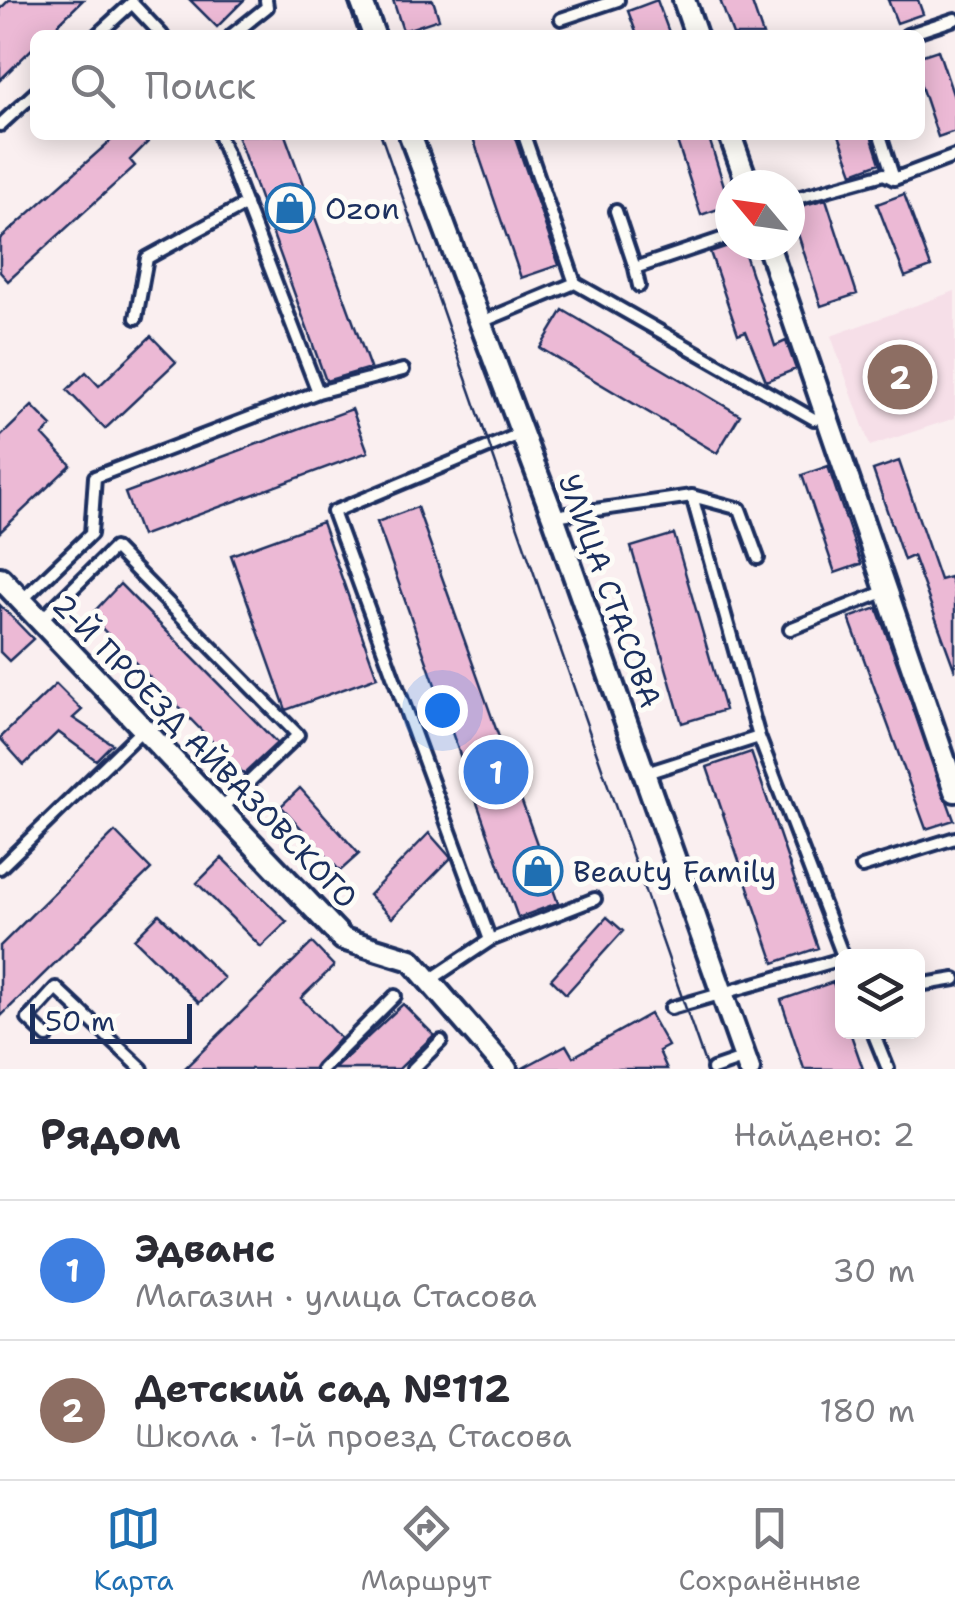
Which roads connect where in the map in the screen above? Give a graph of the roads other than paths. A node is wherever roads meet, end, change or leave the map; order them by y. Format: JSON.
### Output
{"nodes":[{"id":1,"x":266,"y":0,"type":"edge"},
{"id":2,"x":361,"y":0,"type":"edge"},
{"id":3,"x":618,"y":0,"type":"edge"},
{"id":4,"x":684,"y":0,"type":"edge"},
{"id":5,"x":561,"y":19,"type":"dead end"},
{"id":6,"x":955,"y":19,"type":"edge"},
{"id":7,"x":102,"y":30,"type":"edge"},
{"id":8,"x":157,"y":30,"type":"edge"},
{"id":9,"x":238,"y":30,"type":"edge"},
{"id":10,"x":372,"y":30,"type":"edge"},
{"id":11,"x":694,"y":30,"type":"edge"},
{"id":12,"x":922,"y":30,"type":"edge"},
{"id":13,"x":30,"y":97,"type":"edge"},
{"id":14,"x":0,"y":125,"type":"edge"},
{"id":15,"x":221,"y":140,"type":"edge"},
{"id":16,"x":412,"y":140,"type":"edge"},
{"id":17,"x":526,"y":140,"type":"edge"},
{"id":18,"x":732,"y":140,"type":"edge"},
{"id":19,"x":882,"y":140,"type":"edge"},
{"id":20,"x":955,"y":156,"type":"edge"},
{"id":21,"x":743,"y":170,"type":"edge"},
{"id":22,"x":894,"y":179,"type":"junction"},
{"id":23,"x":805,"y":196,"type":"edge"},
{"id":24,"x":246,"y":204,"type":"junction"},
{"id":25,"x":616,"y":211,"type":"dead end"},
{"id":26,"x":715,"y":241,"type":"edge"},
{"id":27,"x":773,"y":260,"type":"edge"},
{"id":28,"x":635,"y":268,"type":"junction"},
{"id":29,"x":575,"y":284,"type":"junction"},
{"id":30,"x":639,"y":286,"type":"dead end"},
{"id":31,"x":136,"y":318,"type":"dead end"},
{"id":32,"x":478,"y":324,"type":"junction"},
{"id":33,"x":403,"y":370,"type":"dead end"},
{"id":34,"x":318,"y":392,"type":"junction"},
{"id":35,"x":830,"y":415,"type":"junction"},
{"id":36,"x":522,"y":433,"type":"junction"},
{"id":37,"x":692,"y":496,"type":"junction"},
{"id":38,"x":553,"y":516,"type":"junction"},
{"id":39,"x":758,"y":558,"type":"dead end"},
{"id":40,"x":0,"y":578,"type":"edge"},
{"id":41,"x":887,"y":590,"type":"junction"},
{"id":42,"x":21,"y":601,"type":"junction"},
{"id":43,"x":40,"y":621,"type":"junction"},
{"id":44,"x":790,"y":629,"type":"dead end"},
{"id":45,"x":142,"y":729,"type":"junction"},
{"id":46,"x":759,"y":737,"type":"junction"},
{"id":47,"x":643,"y":774,"type":"junction"},
{"id":48,"x":955,"y":791,"type":"edge"},
{"id":49,"x":220,"y":810,"type":"junction"},
{"id":50,"x":955,"y":838,"type":"edge"},
{"id":51,"x":862,"y":867,"type":"dead end"},
{"id":52,"x":0,"y":868,"type":"edge"},
{"id":53,"x":594,"y":899,"type":"dead end"},
{"id":54,"x":490,"y":940,"type":"junction"},
{"id":55,"x":840,"y":949,"type":"edge"},
{"id":56,"x":835,"y":961,"type":"edge"},
{"id":57,"x":955,"y":979,"type":"edge"},
{"id":58,"x":429,"y":981,"type":"junction"},
{"id":59,"x":925,"y":984,"type":"edge"},
{"id":60,"x":395,"y":996,"type":"dead end"},
{"id":61,"x":724,"y":996,"type":"junction"},
{"id":62,"x":671,"y":1008,"type":"dead end"},
{"id":63,"x":46,"y":1036,"type":"dead end"},
{"id":64,"x":876,"y":1039,"type":"edge"},
{"id":65,"x":441,"y":1041,"type":"dead end"},
{"id":66,"x":747,"y":1063,"type":"edge"},
{"id":67,"x":142,"y":1069,"type":"edge"},
{"id":68,"x":322,"y":1069,"type":"edge"},
{"id":69,"x":413,"y":1069,"type":"edge"},
{"id":70,"x":506,"y":1069,"type":"edge"},
{"id":71,"x":713,"y":1069,"type":"edge"},
{"id":72,"x":888,"y":1069,"type":"edge"}],
"edges":[{"from":1,"to":9,"type":"lane"},
{"from":2,"to":10,"type":"street"},
{"from":3,"to":5,"type":"lane"},
{"from":4,"to":11,"type":"street"},
{"from":6,"to":12,"type":"lane"},
{"from":7,"to":8,"type":"lane"},
{"from":13,"to":14,"type":"lane"},
{"from":15,"to":24,"type":"lane"},
{"from":16,"to":32,"type":"street","name":"УЛИЦА СТАСОВА"},
{"from":17,"to":29,"type":"lane"},
{"from":18,"to":21,"type":"street"},
{"from":19,"to":22,"type":"lane"},
{"from":20,"to":22,"type":"lane"},
{"from":22,"to":23,"type":"lane"},
{"from":24,"to":31,"type":"lane"},
{"from":24,"to":34,"type":"lane"},
{"from":25,"to":28,"type":"lane"},
{"from":26,"to":28,"type":"lane"},
{"from":27,"to":35,"type":"street"},
{"from":28,"to":30,"type":"lane"},
{"from":29,"to":32,"type":"lane"},
{"from":29,"to":35,"type":"lane"},
{"from":32,"to":36,"type":"street","name":"УЛИЦА СТАСОВА"},
{"from":33,"to":34,"type":"lane"},
{"from":34,"to":42,"type":"lane"},
{"from":35,"to":41,"type":"street"},
{"from":36,"to":38,"type":"street","name":"УЛИЦА СТАСОВА"},
{"from":36,"to":54,"type":"lane"},
{"from":37,"to":38,"type":"lane"},
{"from":37,"to":39,"type":"lane"},
{"from":37,"to":46,"type":"lane"},
{"from":38,"to":47,"type":"street","name":"УЛИЦА СТАСОВА"},
{"from":40,"to":42,"type":"street","name":"2-Й ПРОЕЗД АЙВАЗОВСКОГО"},
{"from":41,"to":44,"type":"lane"},
{"from":41,"to":48,"type":"street"},
{"from":42,"to":43,"type":"street","name":"2-Й ПРОЕЗД АЙВАЗОВСКОГО"},
{"from":43,"to":45,"type":"street","name":"2-Й ПРОЕЗД АЙВАЗОВСКОГО"},
{"from":43,"to":49,"type":"lane"},
{"from":45,"to":49,"type":"street","name":"2-Й ПРОЕЗД АЙВАЗОВСКОГО"},
{"from":45,"to":52,"type":"lane"},
{"from":46,"to":47,"type":"lane"},
{"from":46,"to":55,"type":"lane"},
{"from":47,"to":61,"type":"street","name":"УЛИЦА СТАСОВА"},
{"from":49,"to":58,"type":"street","name":"2-Й ПРОЕЗД АЙВАЗОВСКОГО"},
{"from":50,"to":51,"type":"lane"},
{"from":53,"to":54,"type":"lane"},
{"from":54,"to":58,"type":"lane"},
{"from":56,"to":61,"type":"lane"},
{"from":57,"to":59,"type":"lane"},
{"from":58,"to":70,"type":"street","name":"2-Й ПРОЕЗД АЙВАЗОВСКОГО"},
{"from":60,"to":68,"type":"lane"},
{"from":61,"to":62,"type":"lane"},
{"from":61,"to":66,"type":"street","name":"УЛИЦА СТАСОВА"},
{"from":63,"to":67,"type":"lane"},
{"from":64,"to":72,"type":"lane"},
{"from":65,"to":69,"type":"lane"},
{"from":66,"to":71,"type":"lane"}]}
